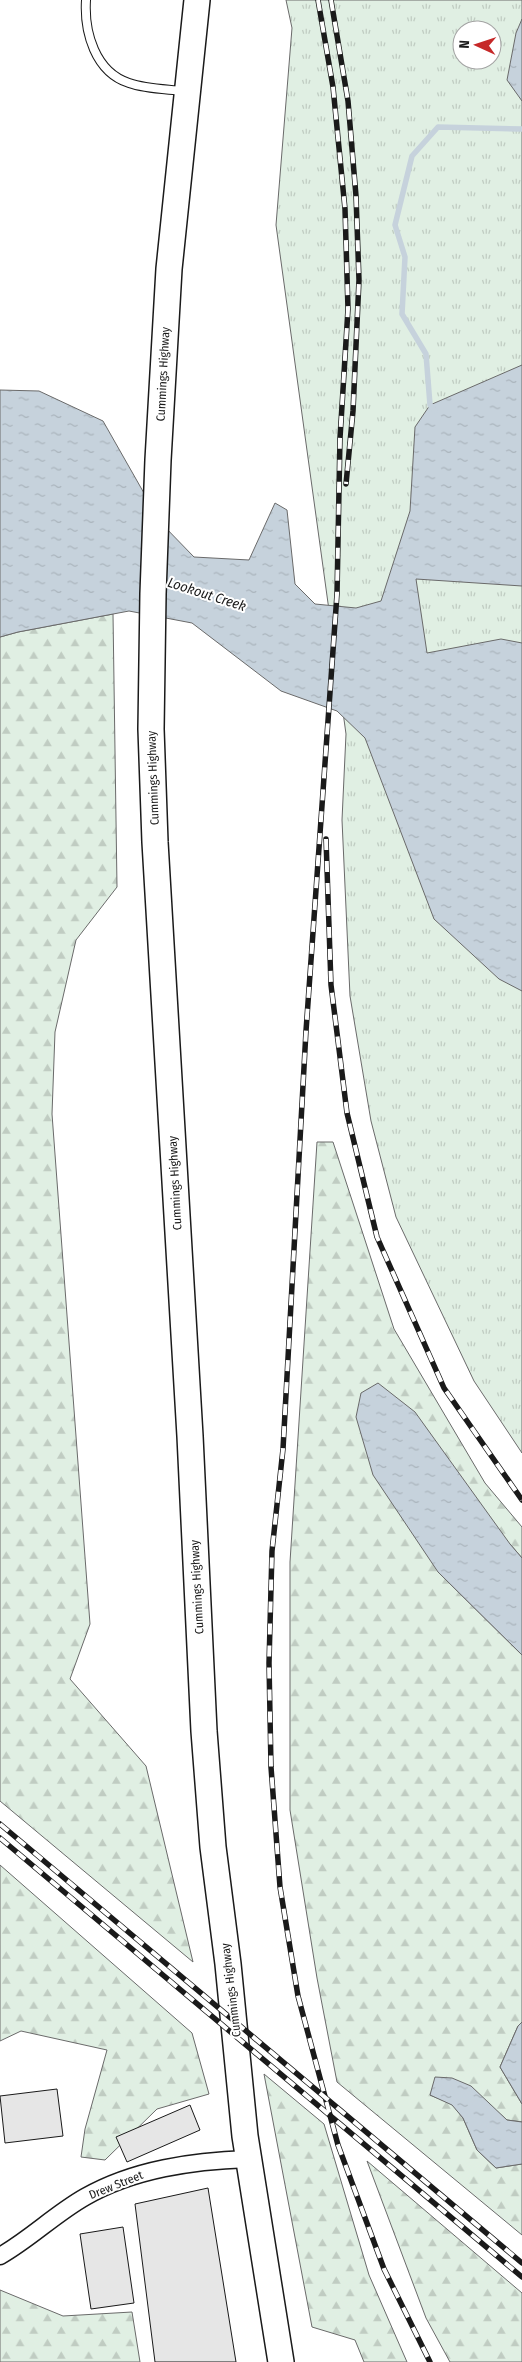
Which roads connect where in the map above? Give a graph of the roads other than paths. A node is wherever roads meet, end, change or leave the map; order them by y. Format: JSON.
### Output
{"nodes":[{"id":1,"x":86,"y":0,"type":"edge"},
{"id":2,"x":197,"y":0,"type":"edge"},
{"id":3,"x":188,"y":92,"type":"junction"},
{"id":4,"x":248,"y":2158,"type":"junction"},
{"id":5,"x":0,"y":2256,"type":"edge"},
{"id":6,"x":281,"y":2362,"type":"edge"}],
"edges":[{"from":1,"to":3,"type":"lane"},
{"from":2,"to":3,"type":"main road","name":"Cummings Highway"},
{"from":3,"to":4,"type":"main road","name":"Cummings Highway"},
{"from":4,"to":5,"type":"street","name":"Drew Street"},
{"from":4,"to":6,"type":"main road","name":"Cummings Highway"}]}
